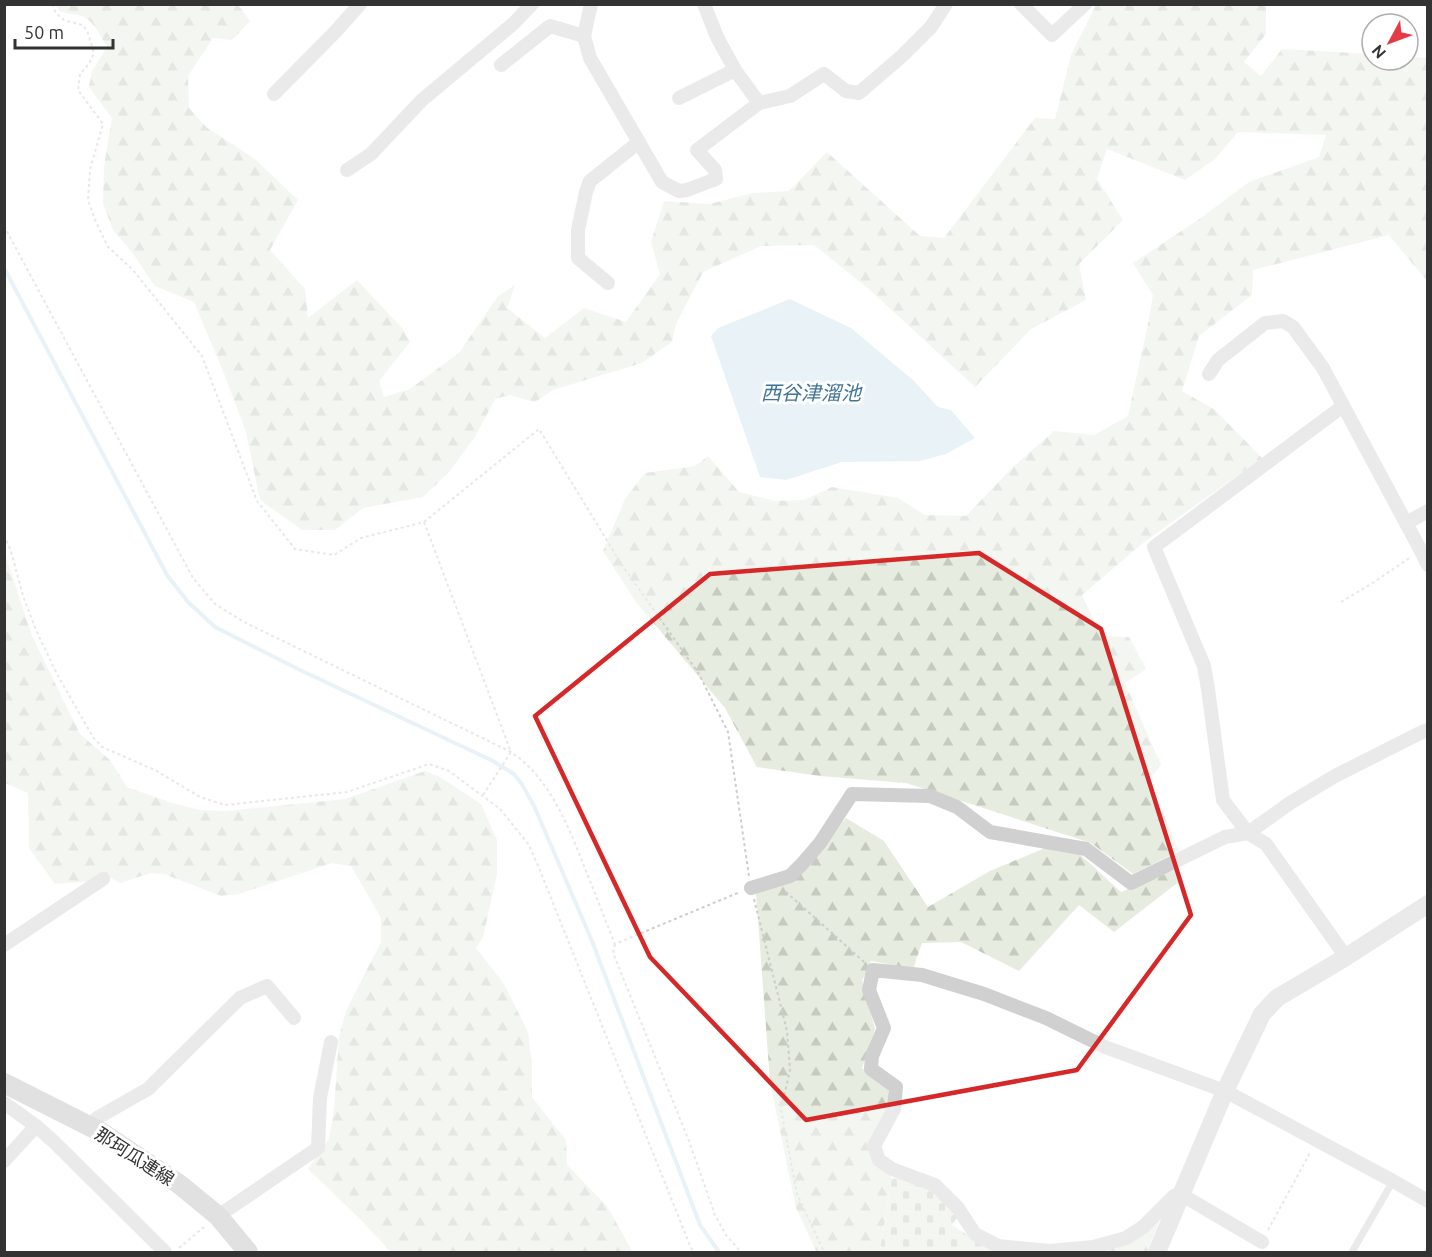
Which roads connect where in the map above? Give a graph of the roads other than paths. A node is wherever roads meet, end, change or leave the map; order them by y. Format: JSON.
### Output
{"nodes":[{"id":1,"x":360,"y":4,"type":"edge"},
{"id":2,"x":532,"y":4,"type":"edge"},
{"id":3,"x":591,"y":4,"type":"edge"},
{"id":4,"x":704,"y":4,"type":"edge"},
{"id":5,"x":946,"y":4,"type":"edge"},
{"id":6,"x":1021,"y":4,"type":"edge"},
{"id":7,"x":1085,"y":4,"type":"edge"},
{"id":8,"x":584,"y":36,"type":"junction"},
{"id":9,"x":501,"y":65,"type":"dead end"},
{"id":10,"x":735,"y":70,"type":"junction"},
{"id":11,"x":274,"y":94,"type":"dead end"},
{"id":12,"x":679,"y":98,"type":"dead end"},
{"id":13,"x":759,"y":103,"type":"junction"},
{"id":14,"x":639,"y":142,"type":"junction"},
{"id":15,"x":347,"y":170,"type":"dead end"},
{"id":16,"x":608,"y":284,"type":"dead end"},
{"id":17,"x":1209,"y":374,"type":"dead end"},
{"id":18,"x":1343,"y":406,"type":"junction"},
{"id":19,"x":1428,"y":511,"type":"edge"},
{"id":20,"x":1406,"y":523,"type":"junction"},
{"id":21,"x":1428,"y":565,"type":"edge"},
{"id":22,"x":1428,"y":730,"type":"edge"},
{"id":23,"x":1248,"y":833,"type":"junction"},
{"id":24,"x":103,"y":879,"type":"dead end"},
{"id":25,"x":751,"y":888,"type":"road end"},
{"id":26,"x":1428,"y":904,"type":"edge"},
{"id":27,"x":4,"y":945,"type":"edge"},
{"id":28,"x":1346,"y":957,"type":"junction"},
{"id":29,"x":294,"y":1018,"type":"dead end"},
{"id":30,"x":331,"y":1042,"type":"dead end"},
{"id":31,"x":4,"y":1083,"type":"edge"},
{"id":32,"x":1225,"y":1091,"type":"junction"},
{"id":33,"x":4,"y":1103,"type":"edge"},
{"id":34,"x":36,"y":1126,"type":"junction"},
{"id":35,"x":92,"y":1128,"type":"junction"},
{"id":36,"x":4,"y":1161,"type":"edge"},
{"id":37,"x":1393,"y":1181,"type":"junction"},
{"id":38,"x":1182,"y":1195,"type":"junction"},
{"id":39,"x":1428,"y":1201,"type":"edge"},
{"id":40,"x":218,"y":1216,"type":"junction"},
{"id":41,"x":1262,"y":1242,"type":"road end"},
{"id":42,"x":165,"y":1252,"type":"edge"},
{"id":43,"x":248,"y":1252,"type":"edge"},
{"id":44,"x":1157,"y":1252,"type":"edge"},
{"id":45,"x":1352,"y":1252,"type":"edge"}],
"edges":[{"from":1,"to":11,"type":"street"},
{"from":2,"to":15,"type":"street"},
{"from":3,"to":8,"type":"street"},
{"from":4,"to":10,"type":"street"},
{"from":5,"to":13,"type":"street"},
{"from":6,"to":7,"type":"street"},
{"from":8,"to":9,"type":"street"},
{"from":8,"to":14,"type":"street"},
{"from":10,"to":12,"type":"street"},
{"from":10,"to":13,"type":"street"},
{"from":13,"to":14,"type":"street"},
{"from":14,"to":16,"type":"street"},
{"from":17,"to":18,"type":"street"},
{"from":18,"to":20,"type":"street"},
{"from":18,"to":23,"type":"street"},
{"from":19,"to":20,"type":"street"},
{"from":20,"to":21,"type":"street"},
{"from":22,"to":23,"type":"street"},
{"from":23,"to":25,"type":"street"},
{"from":23,"to":28,"type":"street"},
{"from":24,"to":27,"type":"street"},
{"from":26,"to":28,"type":"street"},
{"from":28,"to":32,"type":"street"},
{"from":29,"to":35,"type":"street"},
{"from":30,"to":40,"type":"street"},
{"from":31,"to":35,"type":"main road","name":"那珂瓜連線"},
{"from":32,"to":37,"type":"street"},
{"from":32,"to":38,"type":"street"},
{"from":32,"to":38,"type":"street"},
{"from":33,"to":34,"type":"street"},
{"from":34,"to":36,"type":"street"},
{"from":34,"to":42,"type":"street"},
{"from":35,"to":40,"type":"main road","name":"那珂瓜連線"},
{"from":37,"to":39,"type":"street"},
{"from":37,"to":45,"type":"lane"},
{"from":38,"to":41,"type":"street"},
{"from":38,"to":44,"type":"street"},
{"from":40,"to":43,"type":"main road","name":"那珂瓜連線"}]}
